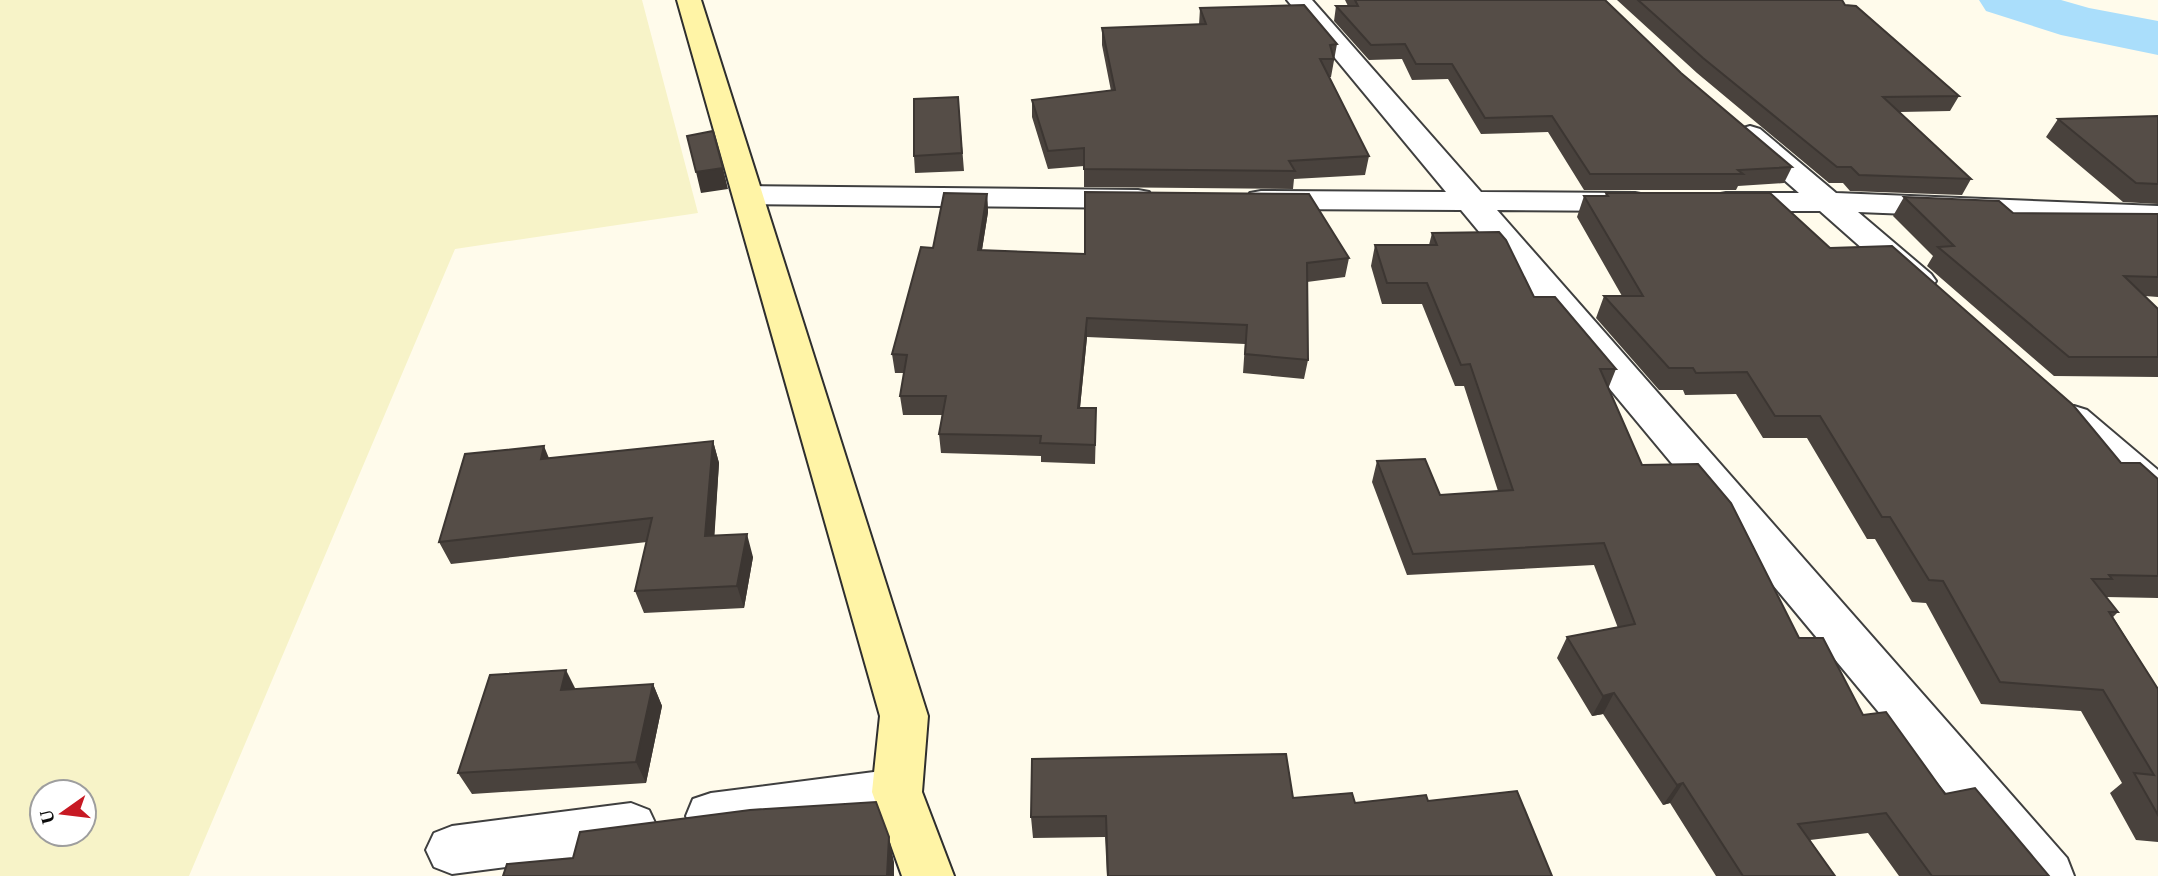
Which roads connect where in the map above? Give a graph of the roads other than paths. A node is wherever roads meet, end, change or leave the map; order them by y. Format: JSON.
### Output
{"nodes":[{"id":1,"x":689,"y":0,"type":"edge"},
{"id":2,"x":1299,"y":0,"type":"edge"},
{"id":3,"x":1727,"y":116,"type":"edge"},
{"id":4,"x":748,"y":195,"type":"junction"},
{"id":5,"x":1167,"y":199,"type":"edge"},
{"id":6,"x":1236,"y":200,"type":"edge"},
{"id":7,"x":1474,"y":202,"type":"junction"},
{"id":8,"x":1829,"y":202,"type":"junction"},
{"id":9,"x":2158,"y":215,"type":"edge"},
{"id":10,"x":1942,"y":302,"type":"edge"},
{"id":11,"x":2045,"y":393,"type":"edge"},
{"id":12,"x":2158,"y":493,"type":"edge"},
{"id":13,"x":897,"y":792,"type":"junction"},
{"id":14,"x":452,"y":850,"type":"dead end"},
{"id":15,"x":928,"y":876,"type":"edge"},
{"id":16,"x":2048,"y":876,"type":"edge"}],
"edges":[{"from":1,"to":4,"type":"street"},
{"from":2,"to":7,"type":"street"},
{"from":3,"to":8,"type":"street"},
{"from":4,"to":5,"type":"street"},
{"from":4,"to":13,"type":"street"},
{"from":6,"to":7,"type":"street"},
{"from":7,"to":8,"type":"street"},
{"from":7,"to":16,"type":"street"},
{"from":8,"to":9,"type":"street"},
{"from":8,"to":10,"type":"street"},
{"from":11,"to":12,"type":"street"},
{"from":13,"to":14,"type":"street"},
{"from":13,"to":15,"type":"street"}]}
